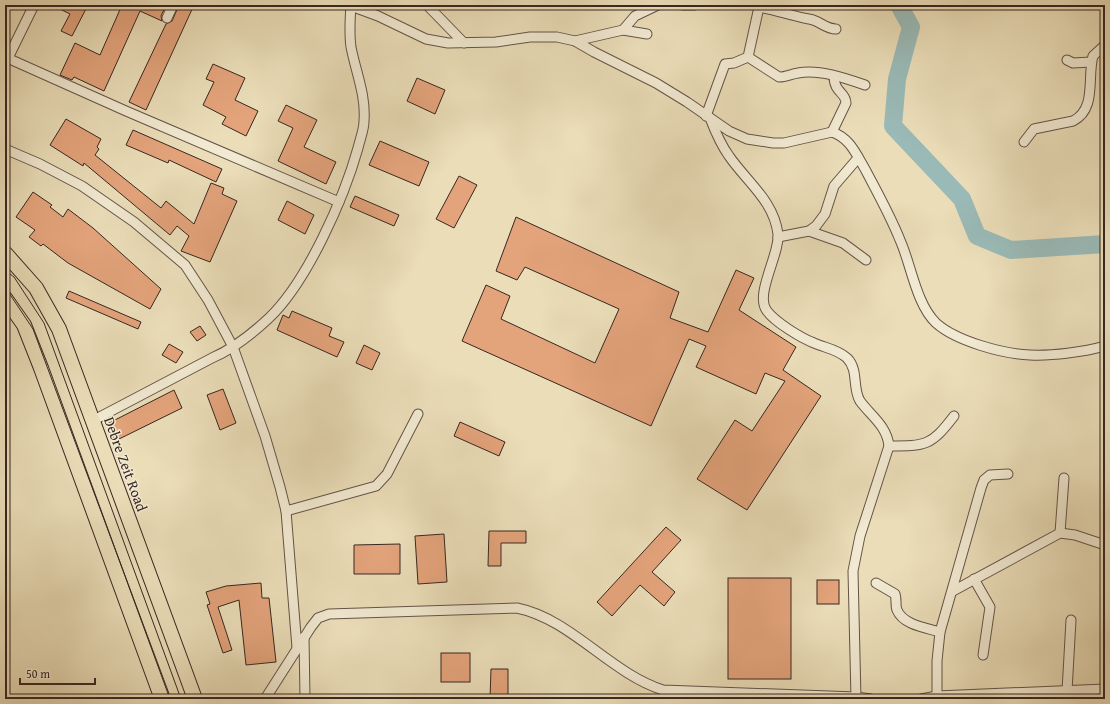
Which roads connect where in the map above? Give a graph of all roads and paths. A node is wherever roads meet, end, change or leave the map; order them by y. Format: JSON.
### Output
{"nodes":[{"id":1,"x":34,"y":5,"type":"edge"},
{"id":2,"x":173,"y":5,"type":"edge"},
{"id":3,"x":351,"y":5,"type":"edge"},
{"id":4,"x":427,"y":5,"type":"edge"},
{"id":5,"x":658,"y":5,"type":"edge"},
{"id":6,"x":683,"y":5,"type":"edge"},
{"id":7,"x":694,"y":5,"type":"edge"},
{"id":8,"x":749,"y":5,"type":"edge"},
{"id":9,"x":759,"y":7,"type":"junction"},
{"id":10,"x":167,"y":18,"type":"dead end"},
{"id":11,"x":836,"y":29,"type":"dead end"},
{"id":12,"x":623,"y":30,"type":"junction"},
{"id":13,"x":647,"y":34,"type":"dead end"},
{"id":14,"x":575,"y":41,"type":"junction"},
{"id":15,"x":464,"y":43,"type":"junction"},
{"id":16,"x":1105,"y":45,"type":"edge"},
{"id":17,"x":6,"y":57,"type":"edge"},
{"id":18,"x":748,"y":57,"type":"junction"},
{"id":19,"x":1067,"y":60,"type":"dead end"},
{"id":20,"x":1091,"y":62,"type":"junction"},
{"id":21,"x":834,"y":76,"type":"junction"},
{"id":22,"x":865,"y":85,"type":"dead end"},
{"id":23,"x":708,"y":117,"type":"junction"},
{"id":24,"x":832,"y":132,"type":"junction"},
{"id":25,"x":1024,"y":142,"type":"dead end"},
{"id":26,"x":5,"y":149,"type":"edge"},
{"id":27,"x":858,"y":158,"type":"junction"},
{"id":28,"x":339,"y":202,"type":"junction"},
{"id":29,"x":808,"y":231,"type":"junction"},
{"id":30,"x":778,"y":237,"type":"junction"},
{"id":31,"x":5,"y":253,"type":"edge"},
{"id":32,"x":866,"y":260,"type":"dead end"},
{"id":33,"x":5,"y":298,"type":"edge"},
{"id":34,"x":1105,"y":346,"type":"edge"},
{"id":35,"x":233,"y":347,"type":"junction"},
{"id":36,"x":418,"y":414,"type":"dead end"},
{"id":37,"x":954,"y":416,"type":"dead end"},
{"id":38,"x":92,"y":421,"type":"junction"},
{"id":39,"x":890,"y":446,"type":"junction"},
{"id":40,"x":1008,"y":474,"type":"dead end"},
{"id":41,"x":1064,"y":478,"type":"dead end"},
{"id":42,"x":286,"y":512,"type":"junction"},
{"id":43,"x":1060,"y":534,"type":"junction"},
{"id":44,"x":1105,"y":545,"type":"edge"},
{"id":45,"x":974,"y":579,"type":"junction"},
{"id":46,"x":876,"y":583,"type":"dead end"},
{"id":47,"x":953,"y":591,"type":"junction"},
{"id":48,"x":1070,"y":620,"type":"dead end"},
{"id":49,"x":940,"y":632,"type":"junction"},
{"id":50,"x":304,"y":637,"type":"junction"},
{"id":51,"x":297,"y":648,"type":"junction"},
{"id":52,"x":983,"y":655,"type":"dead end"},
{"id":53,"x":1105,"y":689,"type":"edge"},
{"id":54,"x":1067,"y":691,"type":"junction"},
{"id":55,"x":938,"y":696,"type":"junction"},
{"id":56,"x":856,"y":698,"type":"edge"},
{"id":57,"x":162,"y":699,"type":"edge"},
{"id":58,"x":195,"y":699,"type":"edge"},
{"id":59,"x":265,"y":699,"type":"edge"},
{"id":60,"x":305,"y":699,"type":"edge"},
{"id":61,"x":871,"y":699,"type":"edge"},
{"id":62,"x":921,"y":699,"type":"edge"}],
"edges":[{"from":1,"to":17,"type":"street"},
{"from":2,"to":10,"type":"street"},
{"from":3,"to":15,"type":"street"},
{"from":3,"to":28,"type":"street"},
{"from":4,"to":15,"type":"street"},
{"from":5,"to":12,"type":"street"},
{"from":6,"to":7,"type":"street"},
{"from":8,"to":9,"type":"street"},
{"from":9,"to":11,"type":"street"},
{"from":9,"to":18,"type":"street"},
{"from":12,"to":13,"type":"street"},
{"from":12,"to":14,"type":"street"},
{"from":14,"to":15,"type":"street"},
{"from":14,"to":23,"type":"street"},
{"from":16,"to":20,"type":"street"},
{"from":17,"to":28,"type":"street"},
{"from":18,"to":21,"type":"street"},
{"from":18,"to":23,"type":"street"},
{"from":19,"to":20,"type":"street"},
{"from":20,"to":25,"type":"street"},
{"from":21,"to":22,"type":"street"},
{"from":21,"to":24,"type":"street"},
{"from":23,"to":24,"type":"street"},
{"from":23,"to":30,"type":"street"},
{"from":24,"to":27,"type":"street"},
{"from":26,"to":35,"type":"street"},
{"from":27,"to":29,"type":"street"},
{"from":27,"to":34,"type":"street"},
{"from":28,"to":35,"type":"street"},
{"from":29,"to":30,"type":"street"},
{"from":29,"to":32,"type":"street"},
{"from":30,"to":39,"type":"street"},
{"from":31,"to":38,"type":"main road","name":"Debre Zeit Road"},
{"from":33,"to":57,"type":"main road"},
{"from":35,"to":38,"type":"street"},
{"from":35,"to":42,"type":"street"},
{"from":36,"to":42,"type":"street"},
{"from":37,"to":39,"type":"street"},
{"from":38,"to":58,"type":"main road","name":"Debre Zeit Road"},
{"from":39,"to":56,"type":"street"},
{"from":40,"to":47,"type":"street"},
{"from":41,"to":43,"type":"street"},
{"from":42,"to":51,"type":"street"},
{"from":43,"to":44,"type":"street"},
{"from":43,"to":45,"type":"street"},
{"from":45,"to":47,"type":"street"},
{"from":45,"to":52,"type":"street"},
{"from":46,"to":49,"type":"street"},
{"from":47,"to":49,"type":"street"},
{"from":48,"to":54,"type":"street"},
{"from":49,"to":55,"type":"street"},
{"from":50,"to":51,"type":"street"},
{"from":50,"to":56,"type":"street"},
{"from":50,"to":60,"type":"street"},
{"from":51,"to":59,"type":"street"},
{"from":53,"to":54,"type":"street"},
{"from":54,"to":55,"type":"street"},
{"from":55,"to":62,"type":"street"},
{"from":56,"to":61,"type":"street"}]}
